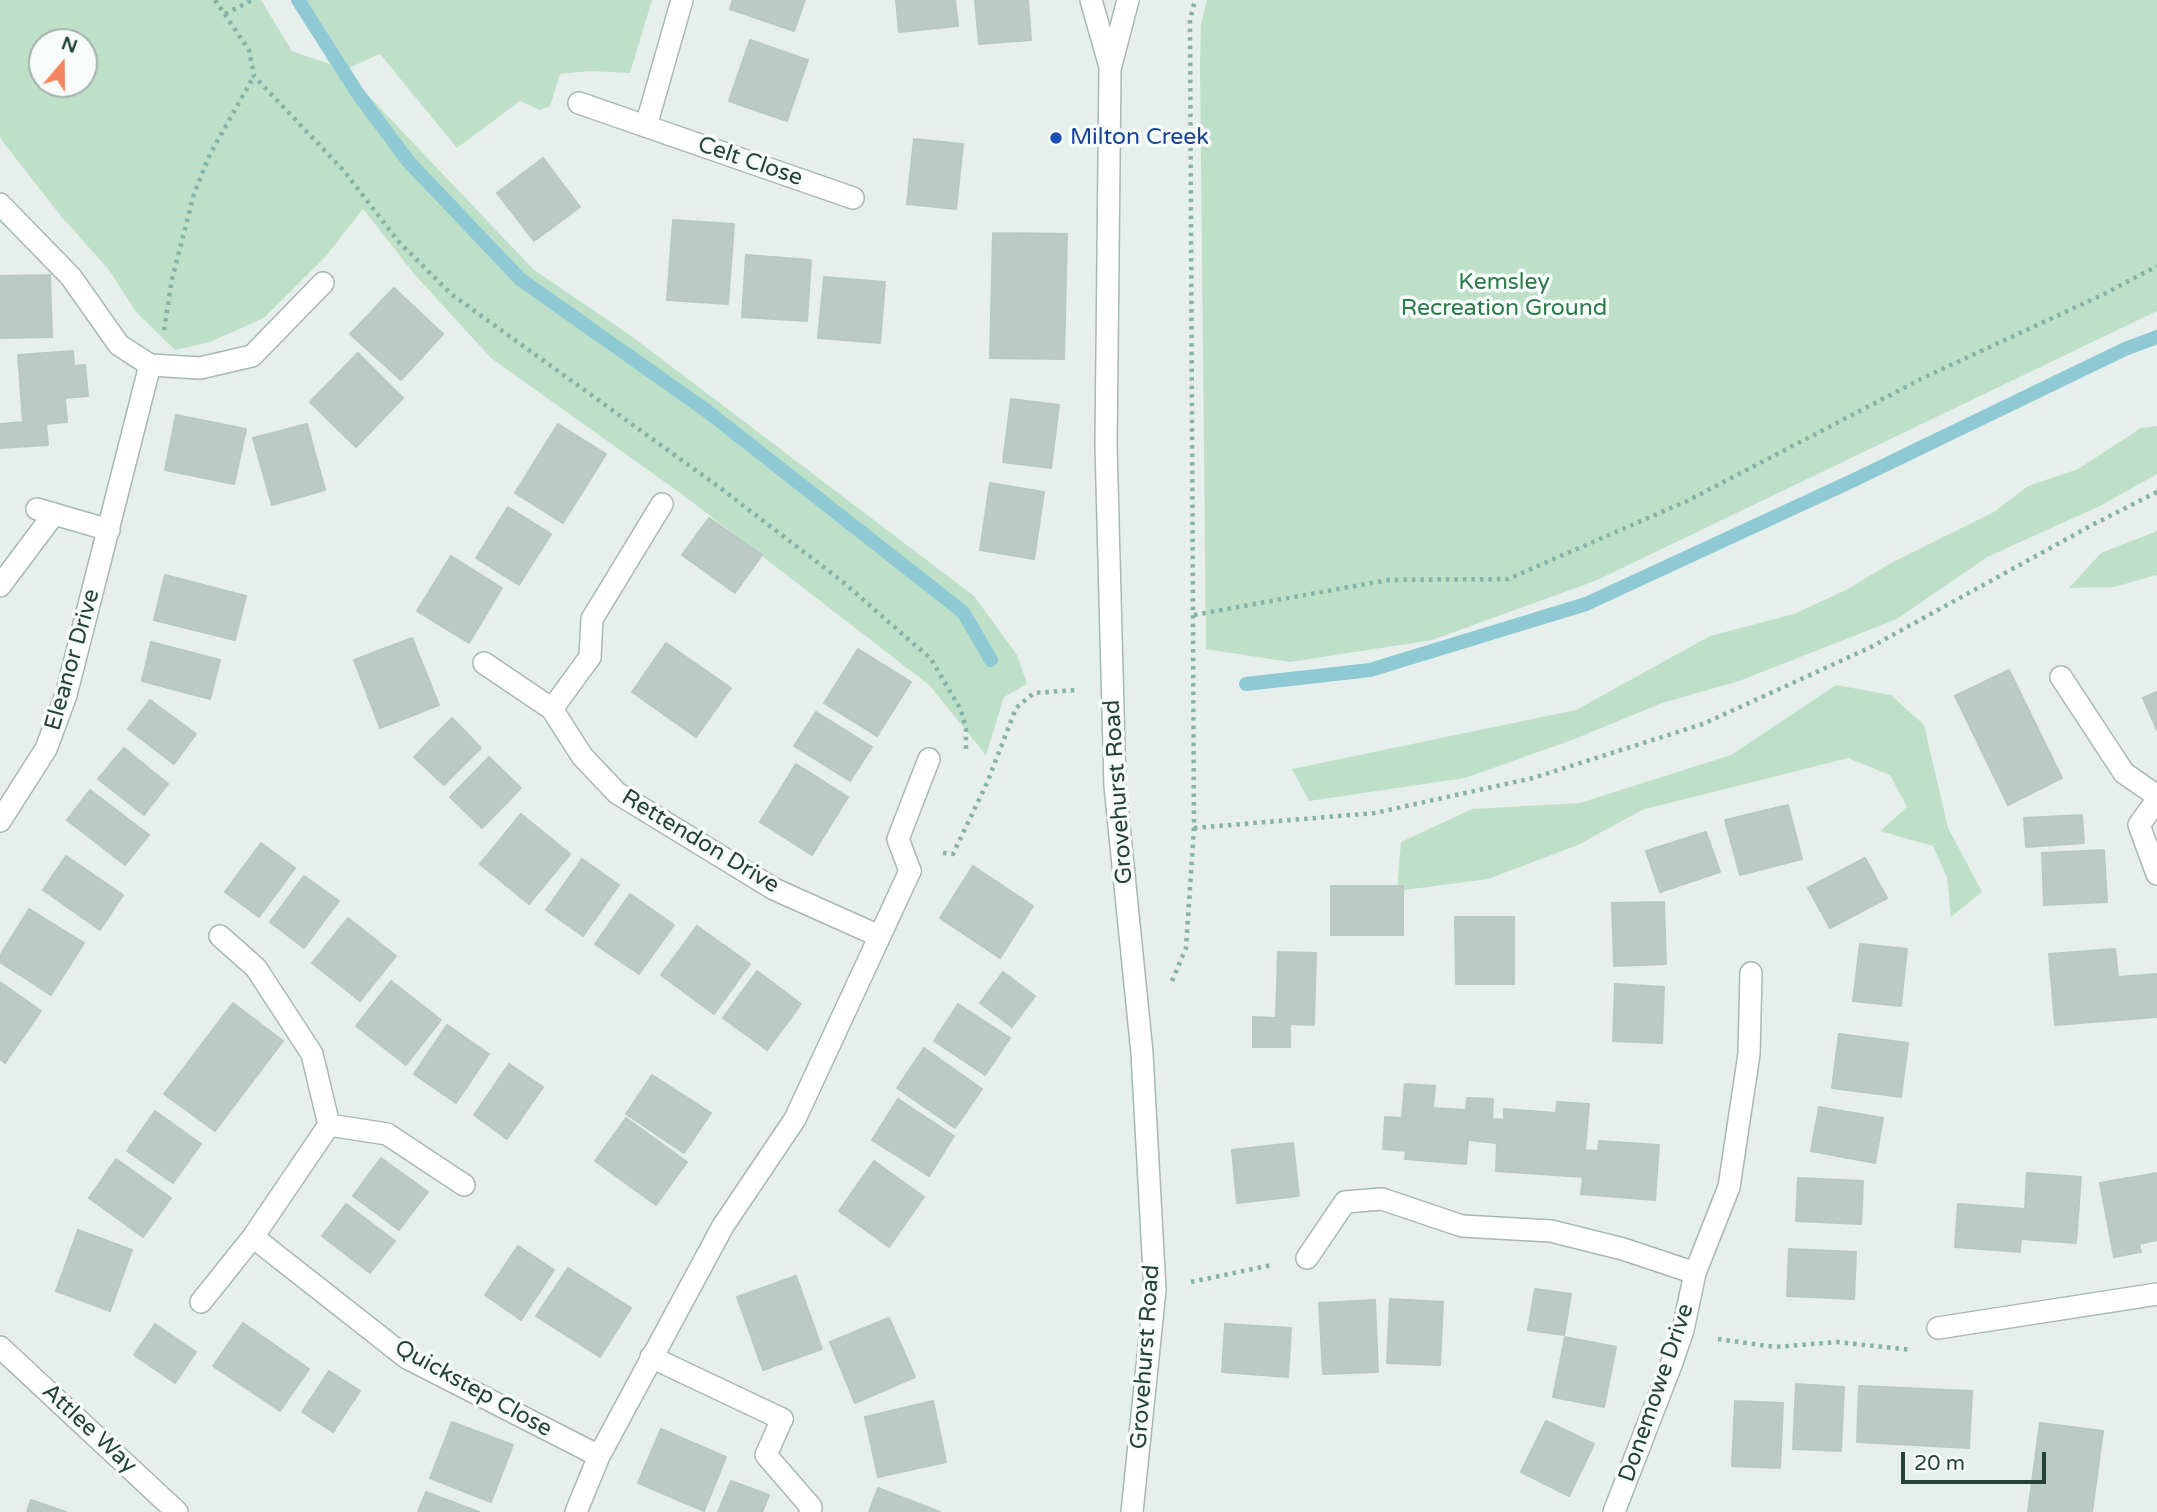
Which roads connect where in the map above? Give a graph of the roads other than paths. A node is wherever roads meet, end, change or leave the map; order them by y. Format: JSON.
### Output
{"nodes":[{"id":1,"x":682,"y":0,"type":"edge"},
{"id":2,"x":1091,"y":0,"type":"edge"},
{"id":3,"x":1128,"y":0,"type":"edge"},
{"id":4,"x":1110,"y":69,"type":"junction"},
{"id":5,"x":579,"y":103,"type":"dead end"},
{"id":6,"x":646,"y":126,"type":"junction"},
{"id":7,"x":853,"y":198,"type":"dead end"},
{"id":8,"x":0,"y":204,"type":"edge"},
{"id":9,"x":323,"y":283,"type":"dead end"},
{"id":10,"x":150,"y":365,"type":"junction"},
{"id":11,"x":662,"y":504,"type":"dead end"},
{"id":12,"x":109,"y":530,"type":"junction"},
{"id":13,"x":0,"y":586,"type":"edge"},
{"id":14,"x":484,"y":663,"type":"dead end"},
{"id":15,"x":2061,"y":677,"type":"dead end"},
{"id":16,"x":552,"y":709,"type":"junction"},
{"id":17,"x":929,"y":759,"type":"dead end"},
{"id":18,"x":2157,"y":798,"type":"edge"},
{"id":19,"x":0,"y":821,"type":"edge"},
{"id":20,"x":2157,"y":874,"type":"edge"},
{"id":21,"x":220,"y":936,"type":"dead end"},
{"id":22,"x":878,"y":936,"type":"junction"},
{"id":23,"x":1751,"y":973,"type":"dead end"},
{"id":24,"x":329,"y":1125,"type":"junction"},
{"id":25,"x":464,"y":1185,"type":"dead end"},
{"id":26,"x":253,"y":1237,"type":"junction"},
{"id":27,"x":1307,"y":1258,"type":"road end"},
{"id":28,"x":1695,"y":1273,"type":"junction"},
{"id":29,"x":2157,"y":1294,"type":"edge"},
{"id":30,"x":201,"y":1302,"type":"dead end"},
{"id":31,"x":1938,"y":1328,"type":"road end"},
{"id":32,"x":651,"y":1357,"type":"junction"},
{"id":33,"x":4,"y":1358,"type":"edge"},
{"id":34,"x":599,"y":1456,"type":"junction"},
{"id":35,"x":177,"y":1512,"type":"edge"},
{"id":36,"x":576,"y":1512,"type":"edge"},
{"id":37,"x":810,"y":1512,"type":"edge"},
{"id":38,"x":1132,"y":1512,"type":"edge"},
{"id":39,"x":1614,"y":1512,"type":"edge"}],
"edges":[{"from":1,"to":6,"type":"street"},
{"from":2,"to":4,"type":"street","name":"Grovehurst Road"},
{"from":3,"to":4,"type":"street","name":"Grovehurst Road"},
{"from":4,"to":38,"type":"street","name":"Grovehurst Road"},
{"from":5,"to":6,"type":"street","name":"Celt Close"},
{"from":6,"to":7,"type":"street","name":"Celt Close"},
{"from":8,"to":10,"type":"street"},
{"from":9,"to":10,"type":"street"},
{"from":10,"to":12,"type":"street","name":"Eleanor Drive"},
{"from":11,"to":16,"type":"street"},
{"from":12,"to":13,"type":"street"},
{"from":12,"to":19,"type":"street","name":"Eleanor Drive"},
{"from":14,"to":16,"type":"street","name":"Rettendon Drive"},
{"from":15,"to":18,"type":"street"},
{"from":16,"to":22,"type":"street","name":"Rettendon Drive"},
{"from":17,"to":22,"type":"street"},
{"from":18,"to":20,"type":"street"},
{"from":21,"to":24,"type":"street"},
{"from":22,"to":32,"type":"street"},
{"from":23,"to":28,"type":"street","name":"Donemowe Drive"},
{"from":24,"to":25,"type":"street"},
{"from":24,"to":26,"type":"street"},
{"from":26,"to":30,"type":"street"},
{"from":26,"to":34,"type":"street","name":"Quickstep Close"},
{"from":27,"to":28,"type":"street","name":"Donemowe Drive"},
{"from":28,"to":39,"type":"street","name":"Donemowe Drive"},
{"from":29,"to":31,"type":"street"},
{"from":32,"to":34,"type":"street"},
{"from":32,"to":37,"type":"street"},
{"from":33,"to":35,"type":"street","name":"Attlee Way"},
{"from":34,"to":36,"type":"street"}]}
